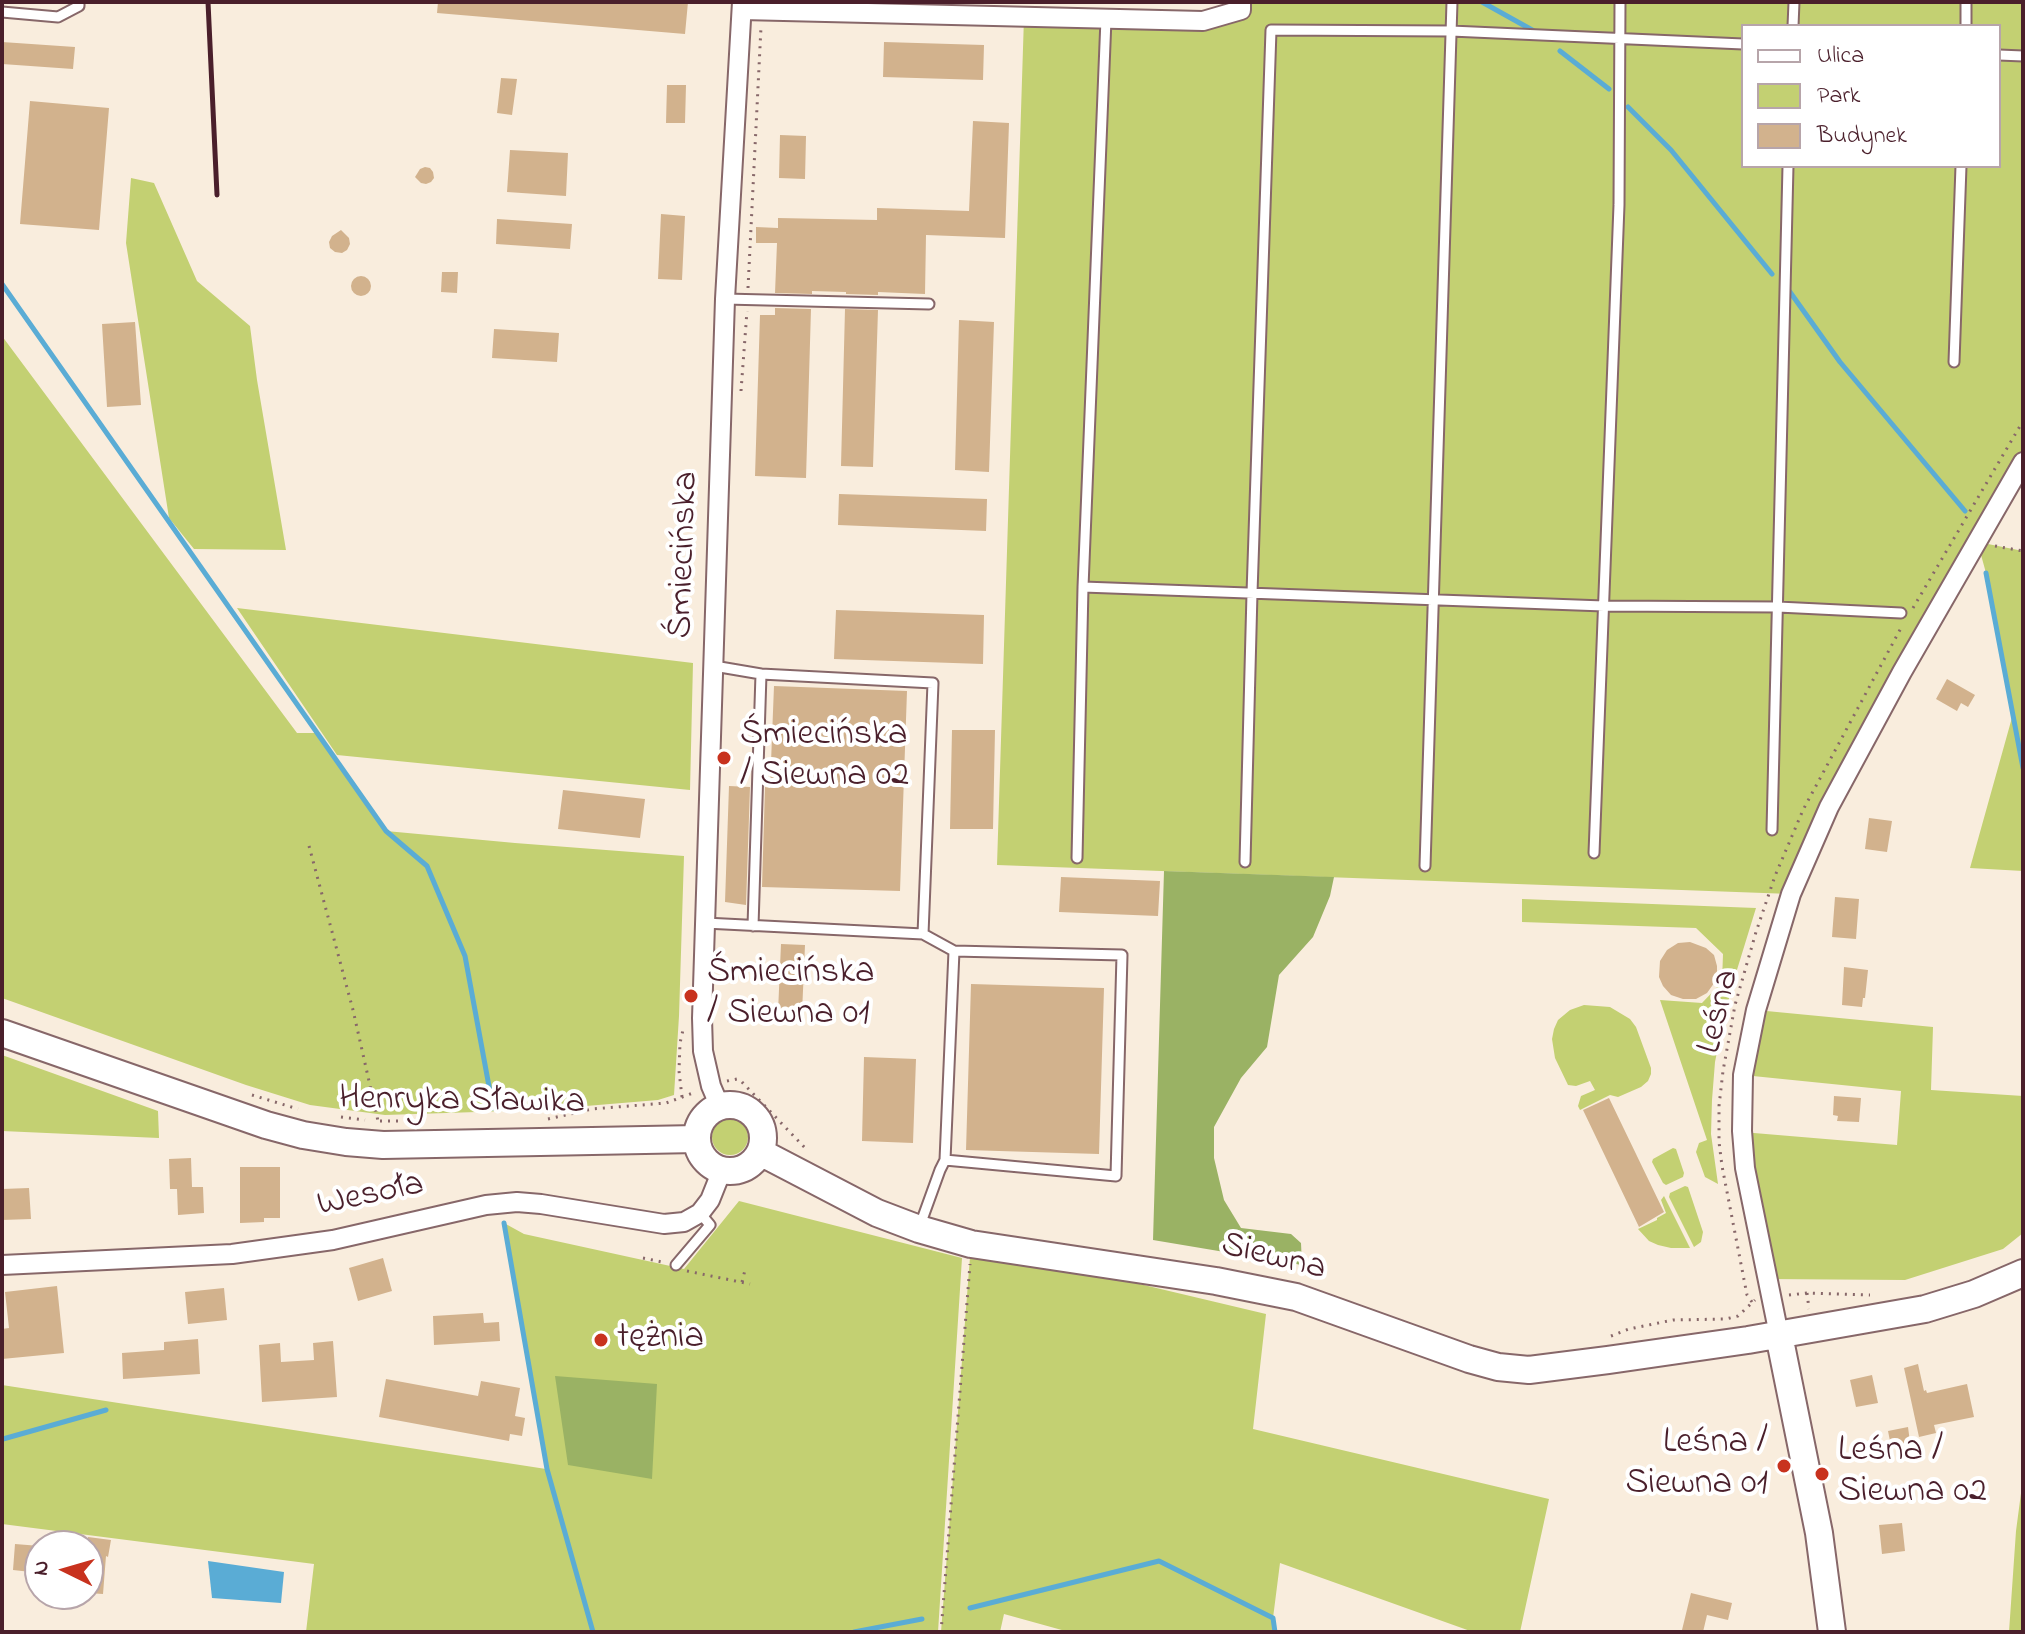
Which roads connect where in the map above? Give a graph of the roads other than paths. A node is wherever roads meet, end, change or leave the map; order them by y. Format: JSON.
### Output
{"nodes":[{"id":1,"x":79,"y":2,"type":"edge"},
{"id":2,"x":1241,"y":2,"type":"edge"},
{"id":3,"x":1452,"y":2,"type":"edge"},
{"id":4,"x":1620,"y":2,"type":"edge"},
{"id":5,"x":1794,"y":2,"type":"edge"},
{"id":6,"x":1966,"y":2,"type":"edge"},
{"id":7,"x":742,"y":6,"type":"edge"},
{"id":8,"x":2,"y":12,"type":"edge"},
{"id":9,"x":1106,"y":19,"type":"junction"},
{"id":10,"x":1793,"y":24,"type":"edge"},
{"id":11,"x":1966,"y":24,"type":"edge"},
{"id":12,"x":1451,"y":31,"type":"junction"},
{"id":13,"x":1619,"y":39,"type":"junction"},
{"id":14,"x":1741,"y":44,"type":"edge"},
{"id":15,"x":2001,"y":55,"type":"edge"},
{"id":16,"x":2023,"y":56,"type":"edge"},
{"id":17,"x":1788,"y":168,"type":"edge"},
{"id":18,"x":1961,"y":168,"type":"edge"},
{"id":19,"x":725,"y":299,"type":"junction"},
{"id":20,"x":929,"y":304,"type":"dead end"},
{"id":21,"x":1954,"y":362,"type":"dead end"},
{"id":22,"x":2023,"y":462,"type":"edge"},
{"id":23,"x":1083,"y":587,"type":"junction"},
{"id":24,"x":1252,"y":593,"type":"junction"},
{"id":25,"x":1434,"y":600,"type":"junction"},
{"id":26,"x":1604,"y":606,"type":"junction"},
{"id":27,"x":1778,"y":607,"type":"junction"},
{"id":28,"x":1901,"y":613,"type":"dead end"},
{"id":29,"x":714,"y":666,"type":"junction"},
{"id":30,"x":761,"y":674,"type":"junction"},
{"id":31,"x":1772,"y":830,"type":"dead end"},
{"id":32,"x":1594,"y":853,"type":"dead end"},
{"id":33,"x":1077,"y":858,"type":"dead end"},
{"id":34,"x":1245,"y":862,"type":"dead end"},
{"id":35,"x":1425,"y":866,"type":"dead end"},
{"id":36,"x":705,"y":923,"type":"junction"},
{"id":37,"x":753,"y":926,"type":"junction"},
{"id":38,"x":923,"y":934,"type":"junction"},
{"id":39,"x":954,"y":951,"type":"junction"},
{"id":40,"x":2,"y":1033,"type":"edge"},
{"id":41,"x":715,"y":1097,"type":"junction"},
{"id":42,"x":697,"y":1139,"type":"junction"},
{"id":43,"x":760,"y":1152,"type":"junction"},
{"id":44,"x":945,"y":1160,"type":"junction"},
{"id":45,"x":722,"y":1170,"type":"junction"},
{"id":46,"x":700,"y":1213,"type":"junction"},
{"id":47,"x":919,"y":1229,"type":"junction"},
{"id":48,"x":2,"y":1265,"type":"edge"},
{"id":49,"x":676,"y":1265,"type":"road end"},
{"id":50,"x":2023,"y":1273,"type":"edge"},
{"id":51,"x":1779,"y":1335,"type":"junction"},
{"id":52,"x":1832,"y":1632,"type":"edge"}],
"edges":[{"from":1,"to":8,"type":"lane"},
{"from":2,"to":9,"type":"street"},
{"from":3,"to":12,"type":"lane"},
{"from":4,"to":13,"type":"lane"},
{"from":5,"to":10,"type":"lane"},
{"from":6,"to":11,"type":"lane"},
{"from":7,"to":9,"type":"street"},
{"from":7,"to":19,"type":"street","name":"Śmiecińska"},
{"from":9,"to":23,"type":"lane"},
{"from":12,"to":13,"type":"lane"},
{"from":12,"to":24,"type":"lane"},
{"from":12,"to":25,"type":"lane"},
{"from":13,"to":14,"type":"lane"},
{"from":13,"to":26,"type":"lane"},
{"from":15,"to":16,"type":"lane"},
{"from":17,"to":27,"type":"lane"},
{"from":18,"to":21,"type":"lane"},
{"from":19,"to":20,"type":"lane"},
{"from":19,"to":29,"type":"street","name":"Śmiecińska"},
{"from":22,"to":51,"type":"street","name":"Leśna"},
{"from":23,"to":24,"type":"lane"},
{"from":23,"to":33,"type":"lane"},
{"from":24,"to":25,"type":"lane"},
{"from":24,"to":34,"type":"lane"},
{"from":25,"to":26,"type":"lane"},
{"from":25,"to":35,"type":"lane"},
{"from":26,"to":27,"type":"lane"},
{"from":26,"to":32,"type":"lane"},
{"from":27,"to":28,"type":"lane"},
{"from":27,"to":31,"type":"lane"},
{"from":29,"to":30,"type":"lane"},
{"from":29,"to":36,"type":"street","name":"Śmiecińska"},
{"from":30,"to":37,"type":"lane"},
{"from":30,"to":38,"type":"lane"},
{"from":36,"to":37,"type":"lane"},
{"from":36,"to":41,"type":"street","name":"Śmiecińska"},
{"from":37,"to":38,"type":"lane"},
{"from":38,"to":39,"type":"lane"},
{"from":39,"to":44,"type":"lane"},
{"from":39,"to":44,"type":"lane"},
{"from":40,"to":42,"type":"main road","name":"Henryka Sławika"},
{"from":41,"to":42,"type":"main road"},
{"from":41,"to":43,"type":"main road"},
{"from":42,"to":45,"type":"main road"},
{"from":43,"to":45,"type":"main road"},
{"from":43,"to":47,"type":"main road","name":"Siewna"},
{"from":44,"to":47,"type":"lane"},
{"from":45,"to":46,"type":"street"},
{"from":46,"to":48,"type":"street","name":"Wesoła"},
{"from":46,"to":49,"type":"lane"},
{"from":47,"to":51,"type":"main road","name":"Siewna"},
{"from":50,"to":51,"type":"main road","name":"Siewna"},
{"from":51,"to":52,"type":"main road","name":"Leśna"}]}
